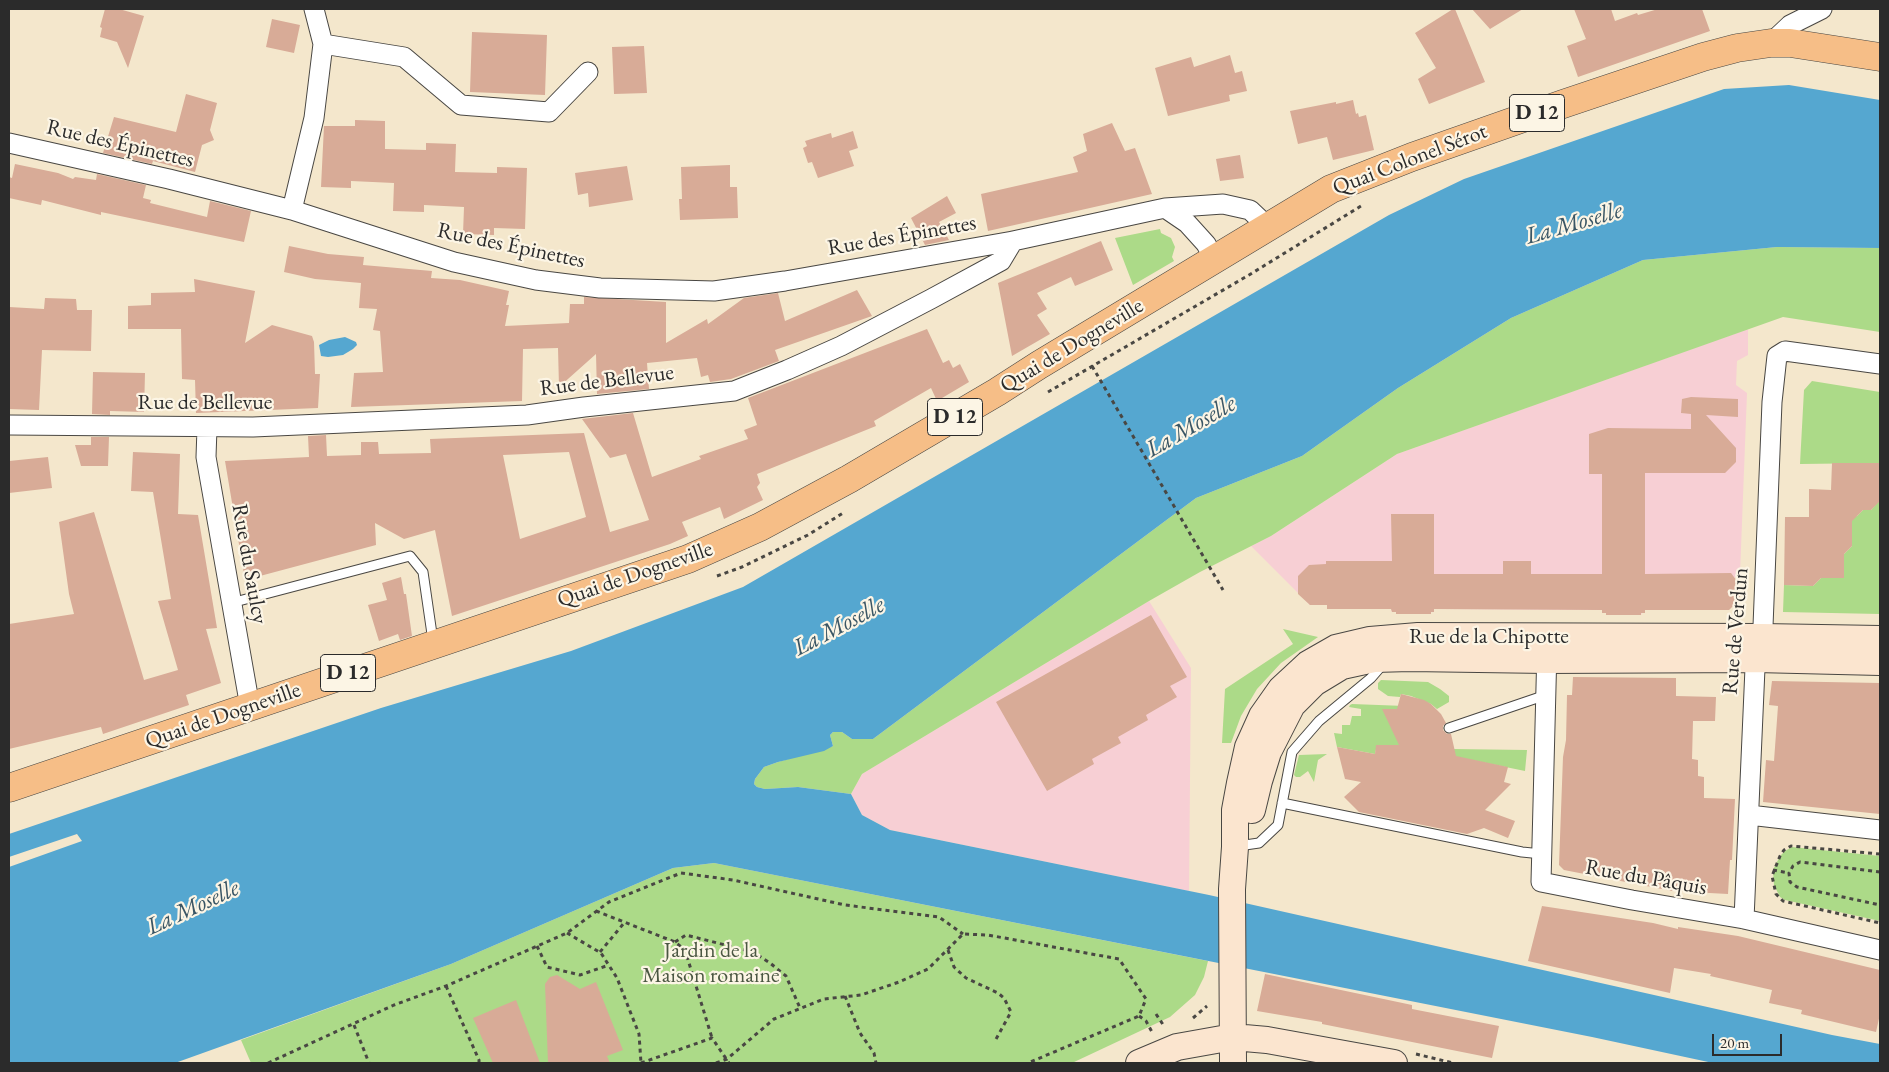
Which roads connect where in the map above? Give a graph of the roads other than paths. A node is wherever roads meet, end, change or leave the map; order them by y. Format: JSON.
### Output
{"nodes":[{"id":1,"x":314,"y":9,"type":"edge"},
{"id":2,"x":1822,"y":9,"type":"edge"},
{"id":3,"x":1771,"y":43,"type":"junction"},
{"id":4,"x":322,"y":44,"type":"junction"},
{"id":5,"x":1880,"y":57,"type":"edge"},
{"id":6,"x":588,"y":72,"type":"dead end"},
{"id":7,"x":9,"y":142,"type":"edge"},
{"id":8,"x":1165,"y":208,"type":"junction"},
{"id":9,"x":292,"y":210,"type":"junction"},
{"id":10,"x":1268,"y":227,"type":"junction"},
{"id":11,"x":1013,"y":241,"type":"junction"},
{"id":12,"x":1215,"y":260,"type":"junction"},
{"id":13,"x":1880,"y":364,"type":"edge"},
{"id":14,"x":9,"y":425,"type":"edge"},
{"id":15,"x":207,"y":428,"type":"junction"},
{"id":16,"x":231,"y":603,"type":"junction"},
{"id":17,"x":1880,"y":640,"type":"edge"},
{"id":18,"x":434,"y":644,"type":"junction"},
{"id":19,"x":1547,"y":648,"type":"junction"},
{"id":20,"x":1759,"y":648,"type":"junction"},
{"id":21,"x":1387,"y":659,"type":"junction"},
{"id":22,"x":1880,"y":662,"type":"edge"},
{"id":23,"x":1546,"y":695,"type":"junction"},
{"id":24,"x":250,"y":707,"type":"junction"},
{"id":25,"x":1449,"y":728,"type":"dead end"},
{"id":26,"x":9,"y":788,"type":"edge"},
{"id":27,"x":1282,"y":803,"type":"junction"},
{"id":28,"x":1749,"y":815,"type":"junction"},
{"id":29,"x":1880,"y":830,"type":"edge"},
{"id":30,"x":1247,"y":845,"type":"junction"},
{"id":31,"x":1542,"y":854,"type":"junction"},
{"id":32,"x":1744,"y":919,"type":"junction"},
{"id":33,"x":1880,"y":950,"type":"edge"},
{"id":34,"x":1232,"y":1037,"type":"junction"},
{"id":35,"x":1139,"y":1063,"type":"edge"},
{"id":36,"x":1233,"y":1063,"type":"edge"},
{"id":37,"x":1394,"y":1063,"type":"edge"}],
"edges":[{"from":1,"to":4,"type":"street"},
{"from":2,"to":3,"type":"street"},
{"from":3,"to":5,"type":"main road","name":"Quai Colonel Sérot","number":"D 12"},
{"from":3,"to":10,"type":"main road","name":"Quai Colonel Sérot","number":"D 12"},
{"from":4,"to":6,"type":"street"},
{"from":4,"to":9,"type":"street"},
{"from":7,"to":9,"type":"street","name":"Rue des Épinettes"},
{"from":8,"to":10,"type":"street"},
{"from":8,"to":11,"type":"street"},
{"from":8,"to":12,"type":"street"},
{"from":9,"to":11,"type":"street","name":"Rue des Épinettes"},
{"from":10,"to":12,"type":"main road","name":"Quai Colonel Sérot","number":"D 12"},
{"from":11,"to":15,"type":"street","name":"Rue de Bellevue"},
{"from":12,"to":18,"type":"main road","name":"Quai de Dogneville","number":"D 12"},
{"from":13,"to":20,"type":"street","name":"Rue de Verdun"},
{"from":14,"to":15,"type":"street","name":"Rue de Bellevue"},
{"from":15,"to":16,"type":"street","name":"Rue du Saulcy"},
{"from":16,"to":18,"type":"lane"},
{"from":16,"to":24,"type":"street","name":"Rue du Saulcy"},
{"from":17,"to":20,"type":"main road","name":"Rue de la Chipotte"},
{"from":18,"to":24,"type":"main road","name":"Quai de Dogneville","number":"D 12"},
{"from":19,"to":20,"type":"main road","name":"Rue de la Chipotte"},
{"from":19,"to":21,"type":"main road","name":"Rue de la Chipotte"},
{"from":19,"to":23,"type":"street"},
{"from":19,"to":30,"type":"main road","name":"Rue de la Chipotte"},
{"from":20,"to":22,"type":"main road","name":"Rue de la Chipotte"},
{"from":20,"to":28,"type":"street","name":"Rue de Verdun"},
{"from":21,"to":27,"type":"lane"},
{"from":21,"to":30,"type":"main road","name":"Rue de la Chipotte"},
{"from":23,"to":25,"type":"lane"},
{"from":23,"to":31,"type":"street"},
{"from":24,"to":26,"type":"main road","name":"Quai de Dogneville","number":"D 12"},
{"from":27,"to":30,"type":"lane"},
{"from":27,"to":31,"type":"lane"},
{"from":28,"to":29,"type":"street"},
{"from":28,"to":32,"type":"street","name":"Rue de Verdun"},
{"from":30,"to":34,"type":"main road","name":"Rue de la Chipotte"},
{"from":31,"to":32,"type":"street","name":"Rue du Pâquis"},
{"from":32,"to":33,"type":"street","name":"Rue du Pâquis"},
{"from":34,"to":35,"type":"main road"},
{"from":34,"to":36,"type":"main road"},
{"from":34,"to":37,"type":"main road"}]}
